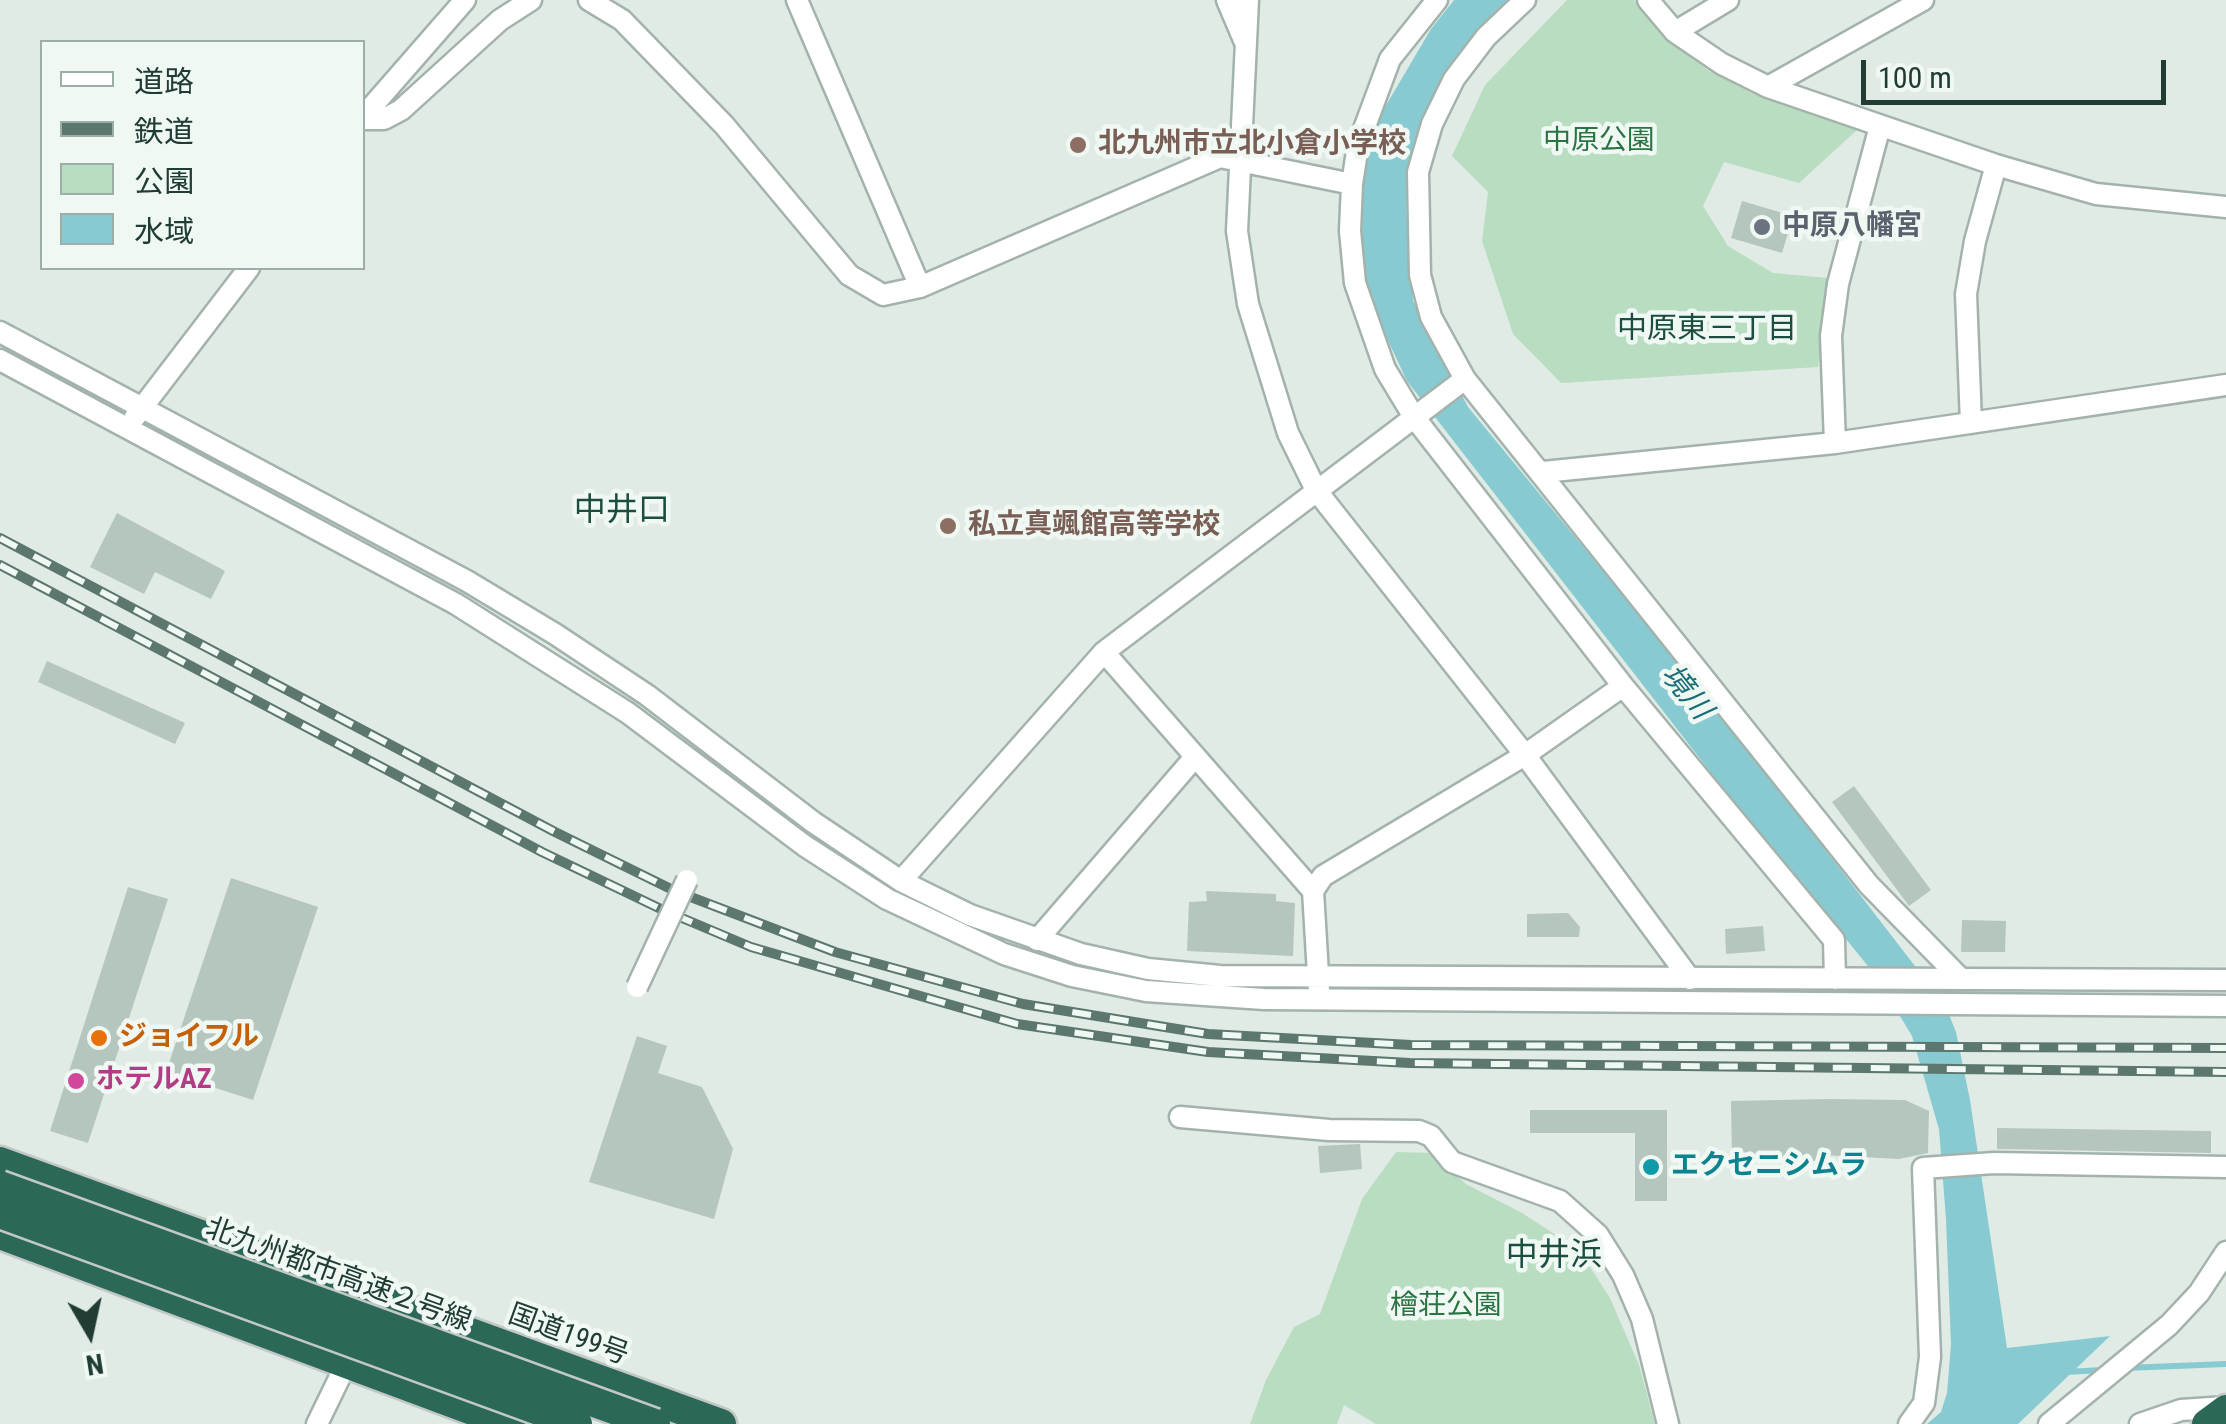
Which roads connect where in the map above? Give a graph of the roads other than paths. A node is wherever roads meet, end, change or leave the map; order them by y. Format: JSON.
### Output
{"nodes":[{"id":1,"x":464,"y":0,"type":"edge"},
{"id":2,"x":530,"y":0,"type":"edge"},
{"id":3,"x":589,"y":0,"type":"edge"},
{"id":4,"x":798,"y":0,"type":"edge"},
{"id":5,"x":1227,"y":0,"type":"edge"},
{"id":6,"x":1248,"y":0,"type":"edge"},
{"id":7,"x":1437,"y":0,"type":"edge"},
{"id":8,"x":1526,"y":0,"type":"edge"},
{"id":9,"x":1648,"y":0,"type":"edge"},
{"id":10,"x":1728,"y":0,"type":"edge"},
{"id":11,"x":1922,"y":0,"type":"edge"},
{"id":12,"x":1675,"y":32,"type":"junction"},
{"id":13,"x":1245,"y":42,"type":"junction"},
{"id":14,"x":1768,"y":87,"type":"junction"},
{"id":15,"x":365,"y":115,"type":"edge"},
{"id":16,"x":365,"y":118,"type":"edge"},
{"id":17,"x":1880,"y":126,"type":"junction"},
{"id":18,"x":1242,"y":160,"type":"junction"},
{"id":19,"x":1996,"y":165,"type":"junction"},
{"id":20,"x":1352,"y":184,"type":"junction"},
{"id":21,"x":2226,"y":207,"type":"edge"},
{"id":22,"x":246,"y":270,"type":"edge"},
{"id":23,"x":920,"y":287,"type":"junction"},
{"id":24,"x":0,"y":332,"type":"edge"},
{"id":25,"x":0,"y":360,"type":"edge"},
{"id":26,"x":1462,"y":381,"type":"junction"},
{"id":27,"x":2226,"y":385,"type":"edge"},
{"id":28,"x":141,"y":408,"type":"junction"},
{"id":29,"x":1417,"y":414,"type":"junction"},
{"id":30,"x":1971,"y":423,"type":"junction"},
{"id":31,"x":126,"y":428,"type":"junction"},
{"id":32,"x":1835,"y":443,"type":"junction"},
{"id":33,"x":1542,"y":472,"type":"junction"},
{"id":34,"x":1316,"y":490,"type":"junction"},
{"id":35,"x":1104,"y":652,"type":"junction"},
{"id":36,"x":1623,"y":686,"type":"junction"},
{"id":37,"x":1525,"y":755,"type":"junction"},
{"id":38,"x":1195,"y":757,"type":"junction"},
{"id":39,"x":686,"y":880,"type":"dead end"},
{"id":40,"x":901,"y":881,"type":"junction"},
{"id":41,"x":1313,"y":891,"type":"junction"},
{"id":42,"x":1037,"y":940,"type":"junction"},
{"id":43,"x":1690,"y":979,"type":"junction"},
{"id":44,"x":1834,"y":979,"type":"junction"},
{"id":45,"x":1961,"y":979,"type":"junction"},
{"id":46,"x":2226,"y":980,"type":"edge"},
{"id":47,"x":637,"y":986,"type":"dead end"},
{"id":48,"x":1319,"y":988,"type":"junction"},
{"id":49,"x":2226,"y":1006,"type":"edge"},
{"id":50,"x":1180,"y":1117,"type":"dead end"},
{"id":51,"x":0,"y":1162,"type":"edge"},
{"id":52,"x":2226,"y":1167,"type":"edge"},
{"id":53,"x":0,"y":1186,"type":"edge"},
{"id":54,"x":0,"y":1214,"type":"edge"},
{"id":55,"x":0,"y":1234,"type":"edge"},
{"id":56,"x":2226,"y":1252,"type":"edge"},
{"id":57,"x":376,"y":1300,"type":"junction"},
{"id":58,"x":345,"y":1366,"type":"junction"},
{"id":59,"x":2226,"y":1408,"type":"edge"},
{"id":60,"x":318,"y":1424,"type":"edge"},
{"id":61,"x":510,"y":1424,"type":"edge"},
{"id":62,"x":577,"y":1424,"type":"edge"},
{"id":63,"x":654,"y":1424,"type":"edge"},
{"id":64,"x":721,"y":1424,"type":"edge"},
{"id":65,"x":1668,"y":1424,"type":"edge"},
{"id":66,"x":1909,"y":1424,"type":"edge"},
{"id":67,"x":2049,"y":1424,"type":"edge"},
{"id":68,"x":2140,"y":1424,"type":"edge"},
{"id":69,"x":2207,"y":1424,"type":"edge"}],
"edges":[{"from":1,"to":15,"type":"street"},
{"from":2,"to":16,"type":"street"},
{"from":3,"to":23,"type":"street"},
{"from":4,"to":23,"type":"street"},
{"from":5,"to":13,"type":"street"},
{"from":6,"to":13,"type":"street"},
{"from":7,"to":20,"type":"street"},
{"from":8,"to":26,"type":"street"},
{"from":9,"to":12,"type":"street"},
{"from":10,"to":12,"type":"street"},
{"from":11,"to":14,"type":"street"},
{"from":12,"to":14,"type":"street"},
{"from":13,"to":18,"type":"street"},
{"from":14,"to":17,"type":"street"},
{"from":17,"to":19,"type":"street"},
{"from":17,"to":32,"type":"street"},
{"from":18,"to":20,"type":"street"},
{"from":18,"to":23,"type":"street"},
{"from":18,"to":34,"type":"street"},
{"from":19,"to":21,"type":"street"},
{"from":19,"to":30,"type":"street"},
{"from":20,"to":29,"type":"street"},
{"from":22,"to":28,"type":"street"},
{"from":24,"to":28,"type":"street"},
{"from":25,"to":31,"type":"street"},
{"from":26,"to":29,"type":"street"},
{"from":26,"to":33,"type":"street"},
{"from":27,"to":30,"type":"street"},
{"from":28,"to":31,"type":"street"},
{"from":28,"to":40,"type":"street"},
{"from":29,"to":34,"type":"street"},
{"from":29,"to":36,"type":"street"},
{"from":30,"to":32,"type":"street"},
{"from":31,"to":48,"type":"street"},
{"from":32,"to":33,"type":"street"},
{"from":33,"to":45,"type":"street"},
{"from":34,"to":35,"type":"street"},
{"from":34,"to":37,"type":"street"},
{"from":35,"to":38,"type":"street"},
{"from":35,"to":40,"type":"street"},
{"from":36,"to":37,"type":"street"},
{"from":36,"to":44,"type":"street"},
{"from":37,"to":41,"type":"street"},
{"from":37,"to":43,"type":"street"},
{"from":38,"to":41,"type":"street"},
{"from":38,"to":42,"type":"street"},
{"from":39,"to":47,"type":"street","bridge":true},
{"from":40,"to":42,"type":"street"},
{"from":41,"to":48,"type":"street"},
{"from":42,"to":48,"type":"street"},
{"from":43,"to":44,"type":"street"},
{"from":43,"to":48,"type":"street"},
{"from":44,"to":45,"type":"street"},
{"from":45,"to":46,"type":"street"},
{"from":48,"to":49,"type":"street"},
{"from":50,"to":65,"type":"street"},
{"from":51,"to":57,"type":"highway","name":"国道199号"},
{"from":52,"to":66,"type":"street"},
{"from":53,"to":63,"type":"highway","name":"北九州都市高速２号線","bridge":true},
{"from":54,"to":62,"type":"highway","bridge":true},
{"from":55,"to":58,"type":"highway"},
{"from":56,"to":67,"type":"street"},
{"from":57,"to":58,"type":"street"},
{"from":57,"to":64,"type":"highway","name":"国道199号"},
{"from":58,"to":60,"type":"street"},
{"from":58,"to":61,"type":"highway"},
{"from":59,"to":68,"type":"street"},
{"from":59,"to":69,"type":"highway"}]}
